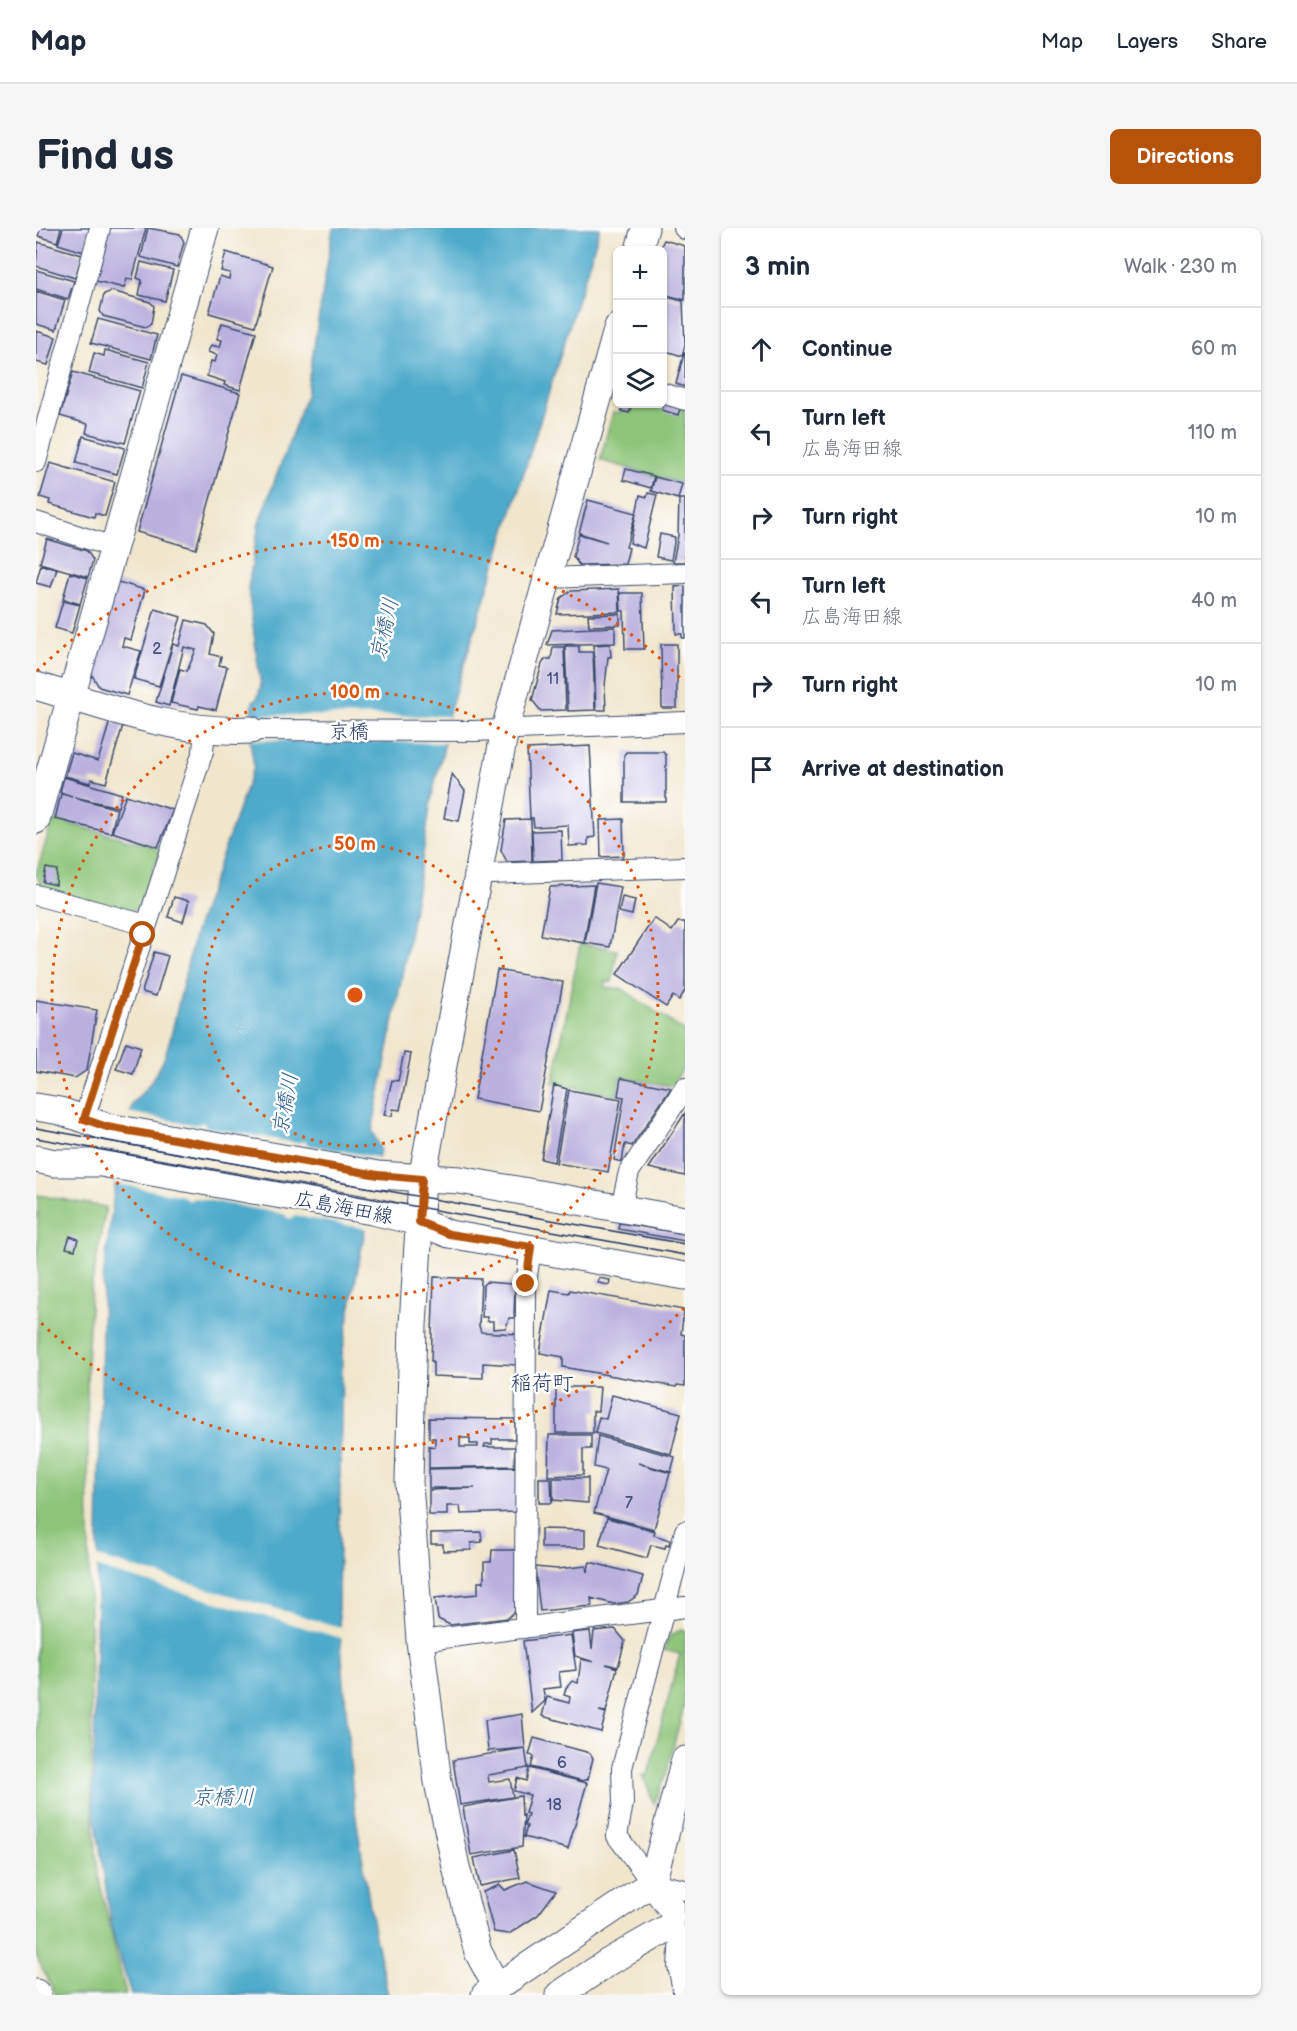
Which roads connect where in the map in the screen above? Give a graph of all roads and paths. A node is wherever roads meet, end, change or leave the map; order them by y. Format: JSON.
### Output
{"nodes":[{"id":1,"x":100,"y":228,"type":"edge"},
{"id":2,"x":645,"y":228,"type":"edge"},
{"id":3,"x":201,"y":229,"type":"edge"},
{"id":4,"x":640,"y":246,"type":"edge"},
{"id":5,"x":614,"y":354,"type":"edge"},
{"id":6,"x":610,"y":378,"type":"edge"},
{"id":7,"x":667,"y":394,"type":"edge"},
{"id":8,"x":685,"y":400,"type":"edge"},
{"id":9,"x":36,"y":462,"type":"edge"},
{"id":10,"x":36,"y":522,"type":"edge"},
{"id":11,"x":113,"y":547,"type":"junction"},
{"id":12,"x":685,"y":573,"type":"edge"},
{"id":13,"x":547,"y":578,"type":"junction"},
{"id":14,"x":36,"y":686,"type":"edge"},
{"id":15,"x":69,"y":696,"type":"junction"},
{"id":16,"x":685,"y":722,"type":"edge"},
{"id":17,"x":505,"y":729,"type":"junction"},
{"id":18,"x":251,"y":730,"type":"joint"},
{"id":19,"x":205,"y":731,"type":"junction"},
{"id":20,"x":36,"y":820,"type":"edge"},
{"id":21,"x":685,"y":867,"type":"edge"},
{"id":22,"x":477,"y":871,"type":"junction"},
{"id":23,"x":36,"y":895,"type":"edge"},
{"id":24,"x":146,"y":925,"type":"junction"},
{"id":25,"x":685,"y":1088,"type":"edge"},
{"id":26,"x":36,"y":1107,"type":"edge"},
{"id":27,"x":84,"y":1119,"type":"junction"},
{"id":28,"x":36,"y":1159,"type":"edge"},
{"id":29,"x":422,"y":1179,"type":"junction"},
{"id":30,"x":621,"y":1208,"type":"junction"},
{"id":31,"x":685,"y":1220,"type":"edge"},
{"id":32,"x":419,"y":1222,"type":"junction"},
{"id":33,"x":531,"y":1247,"type":"junction"},
{"id":34,"x":685,"y":1276,"type":"edge"},
{"id":35,"x":685,"y":1531,"type":"edge"},
{"id":36,"x":685,"y":1607,"type":"edge"},
{"id":37,"x":664,"y":1610,"type":"junction"},
{"id":38,"x":525,"y":1628,"type":"junction"},
{"id":39,"x":420,"y":1641,"type":"junction"},
{"id":40,"x":685,"y":1760,"type":"edge"},
{"id":41,"x":652,"y":1883,"type":"junction"},
{"id":42,"x":685,"y":1890,"type":"edge"},
{"id":43,"x":684,"y":1922,"type":"edge"},
{"id":44,"x":491,"y":1991,"type":"edge"},
{"id":45,"x":559,"y":1995,"type":"edge"},
{"id":46,"x":684,"y":1995,"type":"edge"}],
"edges":[{"from":1,"to":9,"type":"street"},
{"from":2,"to":4,"type":"street"},
{"from":3,"to":11,"type":"street"},
{"from":5,"to":6,"type":"street"},
{"from":6,"to":13,"type":"street"},
{"from":7,"to":8,"type":"street"},
{"from":10,"to":11,"type":"street"},
{"from":11,"to":15,"type":"street"},
{"from":12,"to":13,"type":"street"},
{"from":13,"to":17,"type":"street"},
{"from":14,"to":15,"type":"street"},
{"from":15,"to":19,"type":"street"},
{"from":15,"to":20,"type":"street"},
{"from":16,"to":17,"type":"street","name":"京橋"},
{"from":17,"to":18,"type":"street","name":"京橋"},
{"from":17,"to":22,"type":"street"},
{"from":18,"to":19,"type":"street"},
{"from":19,"to":24,"type":"street"},
{"from":21,"to":22,"type":"street"},
{"from":22,"to":29,"type":"street"},
{"from":23,"to":24,"type":"street"},
{"from":24,"to":27,"type":"street"},
{"from":25,"to":30,"type":"street"},
{"from":26,"to":27,"type":"street","name":"広島海田線"},
{"from":27,"to":29,"type":"street","name":"広島海田線"},
{"from":28,"to":32,"type":"street","name":"広島海田線"},
{"from":29,"to":30,"type":"street","name":"広島海田線"},
{"from":29,"to":32,"type":"street"},
{"from":30,"to":31,"type":"street","name":"広島海田線"},
{"from":32,"to":33,"type":"street","name":"広島海田線"},
{"from":32,"to":39,"type":"street"},
{"from":33,"to":34,"type":"street","name":"広島海田線"},
{"from":33,"to":38,"type":"street"},
{"from":35,"to":37,"type":"street"},
{"from":36,"to":37,"type":"street"},
{"from":37,"to":38,"type":"street"},
{"from":37,"to":41,"type":"street"},
{"from":38,"to":39,"type":"street"},
{"from":39,"to":44,"type":"street"},
{"from":40,"to":41,"type":"street"},
{"from":41,"to":42,"type":"street"},
{"from":41,"to":43,"type":"street"},
{"from":41,"to":44,"type":"street"},
{"from":43,"to":45,"type":"street"},
{"from":43,"to":46,"type":"street"}]}
